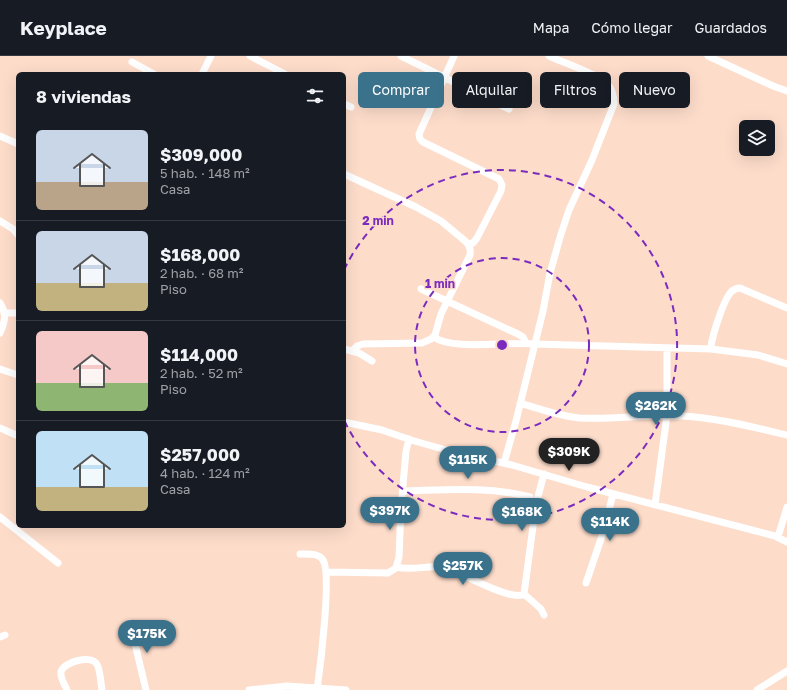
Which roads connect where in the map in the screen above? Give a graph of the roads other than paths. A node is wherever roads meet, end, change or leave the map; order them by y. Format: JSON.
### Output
{"nodes":[{"id":1,"x":211,"y":56,"type":"edge"},
{"id":2,"x":250,"y":56,"type":"edge"},
{"id":3,"x":401,"y":56,"type":"edge"},
{"id":4,"x":454,"y":56,"type":"edge"},
{"id":5,"x":549,"y":56,"type":"edge"},
{"id":6,"x":569,"y":56,"type":"edge"},
{"id":7,"x":708,"y":56,"type":"edge"},
{"id":8,"x":132,"y":62,"type":"dead end"},
{"id":9,"x":566,"y":63,"type":"junction"},
{"id":10,"x":150,"y":72,"type":"edge"},
{"id":11,"x":203,"y":72,"type":"edge"},
{"id":12,"x":281,"y":72,"type":"edge"},
{"id":13,"x":434,"y":72,"type":"edge"},
{"id":14,"x":444,"y":77,"type":"joint"},
{"id":15,"x":787,"y":91,"type":"edge"},
{"id":16,"x":430,"y":108,"type":"edge"},
{"id":17,"x":509,"y":109,"type":"dead end"},
{"id":18,"x":0,"y":136,"type":"edge"},
{"id":19,"x":16,"y":143,"type":"edge"},
{"id":20,"x":346,"y":175,"type":"edge"},
{"id":21,"x":0,"y":221,"type":"edge"},
{"id":22,"x":16,"y":233,"type":"edge"},
{"id":23,"x":468,"y":244,"type":"junction"},
{"id":24,"x":421,"y":288,"type":"dead end"},
{"id":25,"x":447,"y":302,"type":"junction"},
{"id":26,"x":0,"y":303,"type":"edge"},
{"id":27,"x":787,"y":308,"type":"edge"},
{"id":28,"x":5,"y":312,"type":"junction"},
{"id":29,"x":16,"y":313,"type":"edge"},
{"id":30,"x":0,"y":333,"type":"edge"},
{"id":31,"x":434,"y":337,"type":"junction"},
{"id":32,"x":526,"y":343,"type":"junction"},
{"id":33,"x":534,"y":344,"type":"junction"},
{"id":34,"x":667,"y":348,"type":"junction"},
{"id":35,"x":711,"y":349,"type":"junction"},
{"id":36,"x":346,"y":350,"type":"edge"},
{"id":37,"x":352,"y":351,"type":"junction"},
{"id":38,"x":372,"y":360,"type":"dead end"},
{"id":39,"x":787,"y":364,"type":"edge"},
{"id":40,"x":0,"y":369,"type":"edge"},
{"id":41,"x":16,"y":374,"type":"edge"},
{"id":42,"x":520,"y":403,"type":"junction"},
{"id":43,"x":667,"y":415,"type":"junction"},
{"id":44,"x":346,"y":422,"type":"edge"},
{"id":45,"x":0,"y":428,"type":"edge"},
{"id":46,"x":16,"y":435,"type":"edge"},
{"id":47,"x":787,"y":435,"type":"edge"},
{"id":48,"x":409,"y":439,"type":"junction"},
{"id":49,"x":504,"y":463,"type":"junction"},
{"id":50,"x":544,"y":474,"type":"junction"},
{"id":51,"x":403,"y":491,"type":"junction"},
{"id":52,"x":613,"y":494,"type":"junction"},
{"id":53,"x":530,"y":497,"type":"dead end"},
{"id":54,"x":655,"y":505,"type":"junction"},
{"id":55,"x":787,"y":507,"type":"edge"},
{"id":56,"x":0,"y":517,"type":"edge"},
{"id":57,"x":778,"y":538,"type":"junction"},
{"id":58,"x":787,"y":542,"type":"edge"},
{"id":59,"x":300,"y":554,"type":"dead end"},
{"id":60,"x":58,"y":564,"type":"dead end"},
{"id":61,"x":396,"y":567,"type":"junction"},
{"id":62,"x":326,"y":574,"type":"junction"},
{"id":63,"x":586,"y":584,"type":"dead end"},
{"id":64,"x":524,"y":594,"type":"junction"},
{"id":65,"x":544,"y":615,"type":"dead end"},
{"id":66,"x":130,"y":623,"type":"dead end"},
{"id":67,"x":787,"y":671,"type":"edge"},
{"id":68,"x":317,"y":689,"type":"edge"},
{"id":69,"x":67,"y":690,"type":"edge"},
{"id":70,"x":102,"y":690,"type":"edge"},
{"id":71,"x":146,"y":690,"type":"edge"},
{"id":72,"x":249,"y":690,"type":"edge"},
{"id":73,"x":346,"y":690,"type":"edge"},
{"id":74,"x":757,"y":690,"type":"edge"}],
"edges":[{"from":1,"to":11,"type":"street"},
{"from":2,"to":12,"type":"street"},
{"from":3,"to":13,"type":"street"},
{"from":4,"to":14,"type":"street"},
{"from":5,"to":9,"type":"street"},
{"from":6,"to":9,"type":"street"},
{"from":7,"to":15,"type":"street"},
{"from":8,"to":10,"type":"street"},
{"from":9,"to":33,"type":"street"},
{"from":14,"to":17,"type":"street"},
{"from":16,"to":23,"type":"street"},
{"from":18,"to":19,"type":"street"},
{"from":20,"to":23,"type":"street"},
{"from":21,"to":22,"type":"street"},
{"from":23,"to":25,"type":"street"},
{"from":24,"to":25,"type":"street"},
{"from":25,"to":31,"type":"street"},
{"from":25,"to":32,"type":"street"},
{"from":26,"to":28,"type":"street"},
{"from":27,"to":35,"type":"street"},
{"from":28,"to":29,"type":"street"},
{"from":28,"to":30,"type":"street"},
{"from":31,"to":32,"type":"street"},
{"from":31,"to":37,"type":"street"},
{"from":32,"to":33,"type":"street"},
{"from":33,"to":34,"type":"street"},
{"from":33,"to":42,"type":"street"},
{"from":34,"to":35,"type":"street"},
{"from":34,"to":43,"type":"street"},
{"from":35,"to":39,"type":"street"},
{"from":36,"to":37,"type":"street"},
{"from":37,"to":38,"type":"street"},
{"from":40,"to":41,"type":"street"},
{"from":42,"to":43,"type":"street"},
{"from":42,"to":49,"type":"street"},
{"from":43,"to":47,"type":"street"},
{"from":43,"to":54,"type":"street"},
{"from":44,"to":48,"type":"street"},
{"from":45,"to":46,"type":"street"},
{"from":48,"to":49,"type":"street"},
{"from":48,"to":51,"type":"street"},
{"from":49,"to":50,"type":"street"},
{"from":50,"to":52,"type":"street"},
{"from":50,"to":64,"type":"street"},
{"from":51,"to":53,"type":"street"},
{"from":51,"to":61,"type":"street"},
{"from":52,"to":54,"type":"street"},
{"from":52,"to":63,"type":"street"},
{"from":54,"to":57,"type":"street"},
{"from":55,"to":57,"type":"street"},
{"from":56,"to":60,"type":"street"},
{"from":57,"to":58,"type":"street"},
{"from":59,"to":62,"type":"street"},
{"from":61,"to":62,"type":"street"},
{"from":61,"to":64,"type":"street"},
{"from":62,"to":68,"type":"street"},
{"from":64,"to":65,"type":"street"},
{"from":66,"to":71,"type":"street"},
{"from":67,"to":74,"type":"street"},
{"from":68,"to":72,"type":"street"},
{"from":68,"to":73,"type":"street"},
{"from":69,"to":70,"type":"street"}]}
